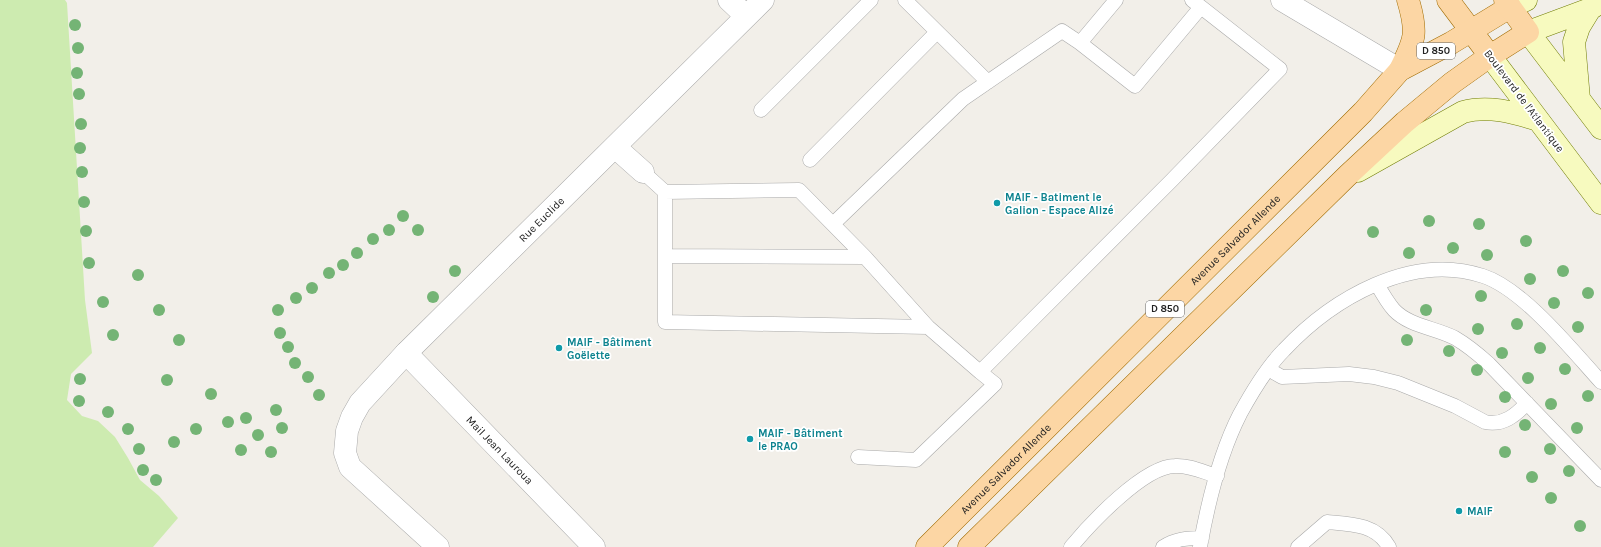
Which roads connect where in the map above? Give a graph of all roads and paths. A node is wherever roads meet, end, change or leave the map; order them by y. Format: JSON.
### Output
{"nodes":[{"id":1,"x":729,"y":0,"type":"edge"},
{"id":2,"x":763,"y":0,"type":"edge"},
{"id":3,"x":871,"y":0,"type":"edge"},
{"id":4,"x":905,"y":0,"type":"edge"},
{"id":5,"x":1116,"y":0,"type":"edge"},
{"id":6,"x":1282,"y":0,"type":"edge"},
{"id":7,"x":1408,"y":0,"type":"edge"},
{"id":8,"x":1448,"y":0,"type":"edge"},
{"id":9,"x":1513,"y":2,"type":"edge"},
{"id":10,"x":1196,"y":3,"type":"edge"},
{"id":11,"x":1595,"y":6,"type":"edge"},
{"id":12,"x":746,"y":16,"type":"junction"},
{"id":13,"x":1471,"y":30,"type":"junction"},
{"id":14,"x":937,"y":32,"type":"junction"},
{"id":15,"x":1528,"y":32,"type":"junction"},
{"id":16,"x":1080,"y":43,"type":"junction"},
{"id":17,"x":1490,"y":56,"type":"junction"},
{"id":18,"x":1400,"y":70,"type":"junction"},
{"id":19,"x":988,"y":82,"type":"junction"},
{"id":20,"x":1579,"y":99,"type":"junction"},
{"id":21,"x":761,"y":110,"type":"dead end"},
{"id":22,"x":1538,"y":120,"type":"junction"},
{"id":23,"x":1601,"y":128,"type":"edge"},
{"id":24,"x":615,"y":147,"type":"junction"},
{"id":25,"x":810,"y":160,"type":"dead end"},
{"id":26,"x":642,"y":172,"type":"joint"},
{"id":27,"x":1347,"y":176,"type":"junction"},
{"id":28,"x":665,"y":192,"type":"junction"},
{"id":29,"x":1601,"y":203,"type":"edge"},
{"id":30,"x":833,"y":224,"type":"junction"},
{"id":31,"x":665,"y":256,"type":"junction"},
{"id":32,"x":866,"y":257,"type":"junction"},
{"id":33,"x":1378,"y":284,"type":"junction"},
{"id":34,"x":928,"y":327,"type":"junction"},
{"id":35,"x":406,"y":353,"type":"junction"},
{"id":36,"x":1268,"y":369,"type":"junction"},
{"id":37,"x":980,"y":372,"type":"junction"},
{"id":38,"x":1601,"y":382,"type":"edge"},
{"id":39,"x":1527,"y":403,"type":"junction"},
{"id":40,"x":858,"y":457,"type":"dead end"},
{"id":41,"x":1217,"y":476,"type":"junction"},
{"id":42,"x":1601,"y":480,"type":"edge"},
{"id":43,"x":1201,"y":543,"type":"edge"},
{"id":44,"x":438,"y":547,"type":"edge"},
{"id":45,"x":594,"y":547,"type":"edge"},
{"id":46,"x":927,"y":547,"type":"edge"},
{"id":47,"x":969,"y":547,"type":"edge"},
{"id":48,"x":1071,"y":547,"type":"edge"},
{"id":49,"x":1163,"y":547,"type":"edge"},
{"id":50,"x":1298,"y":547,"type":"edge"},
{"id":51,"x":1389,"y":547,"type":"edge"}],
"edges":[{"from":1,"to":12,"type":"street"},
{"from":2,"to":12,"type":"street","name":"Rue Euclide"},
{"from":3,"to":21,"type":"lane"},
{"from":4,"to":14,"type":"lane"},
{"from":5,"to":16,"type":"lane"},
{"from":6,"to":18,"type":"street"},
{"from":7,"to":18,"type":"main road"},
{"from":8,"to":13,"type":"main road","name":"Boulevard de l'Atlantique"},
{"from":9,"to":13,"type":"main road","name":"Avenue Salvador Allende","number":"D 850"},
{"from":9,"to":15,"type":"main road","number":"D 850"},
{"from":10,"to":16,"type":"lane"},
{"from":10,"to":37,"type":"lane"},
{"from":11,"to":15,"type":"main road"},
{"from":11,"to":20,"type":"main road"},
{"from":12,"to":24,"type":"street","name":"Rue Euclide"},
{"from":13,"to":17,"type":"main road","name":"Boulevard de l'Atlantique"},
{"from":13,"to":18,"type":"main road","name":"Avenue Salvador Allende","number":"D 850"},
{"from":14,"to":19,"type":"lane"},
{"from":14,"to":25,"type":"lane"},
{"from":15,"to":17,"type":"main road","number":"D 850"},
{"from":15,"to":20,"type":"main road"},
{"from":16,"to":19,"type":"lane"},
{"from":17,"to":22,"type":"main road","name":"Boulevard de l'Atlantique"},
{"from":17,"to":27,"type":"main road","number":"D 850"},
{"from":18,"to":46,"type":"main road","name":"Avenue Salvador Allende","number":"D 850"},
{"from":19,"to":30,"type":"lane"},
{"from":20,"to":23,"type":"main road"},
{"from":22,"to":27,"type":"main road"},
{"from":22,"to":29,"type":"main road","name":"Boulevard de l'Atlantique"},
{"from":24,"to":26,"type":"street"},
{"from":24,"to":35,"type":"street","name":"Rue Euclide"},
{"from":26,"to":28,"type":"lane"},
{"from":27,"to":47,"type":"main road","number":"D 850"},
{"from":28,"to":30,"type":"lane"},
{"from":28,"to":31,"type":"lane"},
{"from":30,"to":32,"type":"lane"},
{"from":31,"to":32,"type":"lane"},
{"from":31,"to":34,"type":"lane"},
{"from":32,"to":34,"type":"lane"},
{"from":33,"to":36,"type":"lane"},
{"from":33,"to":38,"type":"lane"},
{"from":33,"to":39,"type":"lane"},
{"from":34,"to":37,"type":"lane"},
{"from":35,"to":44,"type":"street","name":"Rue Euclide"},
{"from":35,"to":45,"type":"street","name":"Mail Jean Lauroua"},
{"from":36,"to":39,"type":"lane"},
{"from":36,"to":41,"type":"lane"},
{"from":37,"to":40,"type":"lane"},
{"from":39,"to":42,"type":"lane"},
{"from":41,"to":43,"type":"lane"},
{"from":41,"to":48,"type":"lane"},
{"from":43,"to":49,"type":"lane"},
{"from":50,"to":51,"type":"lane"}]}
